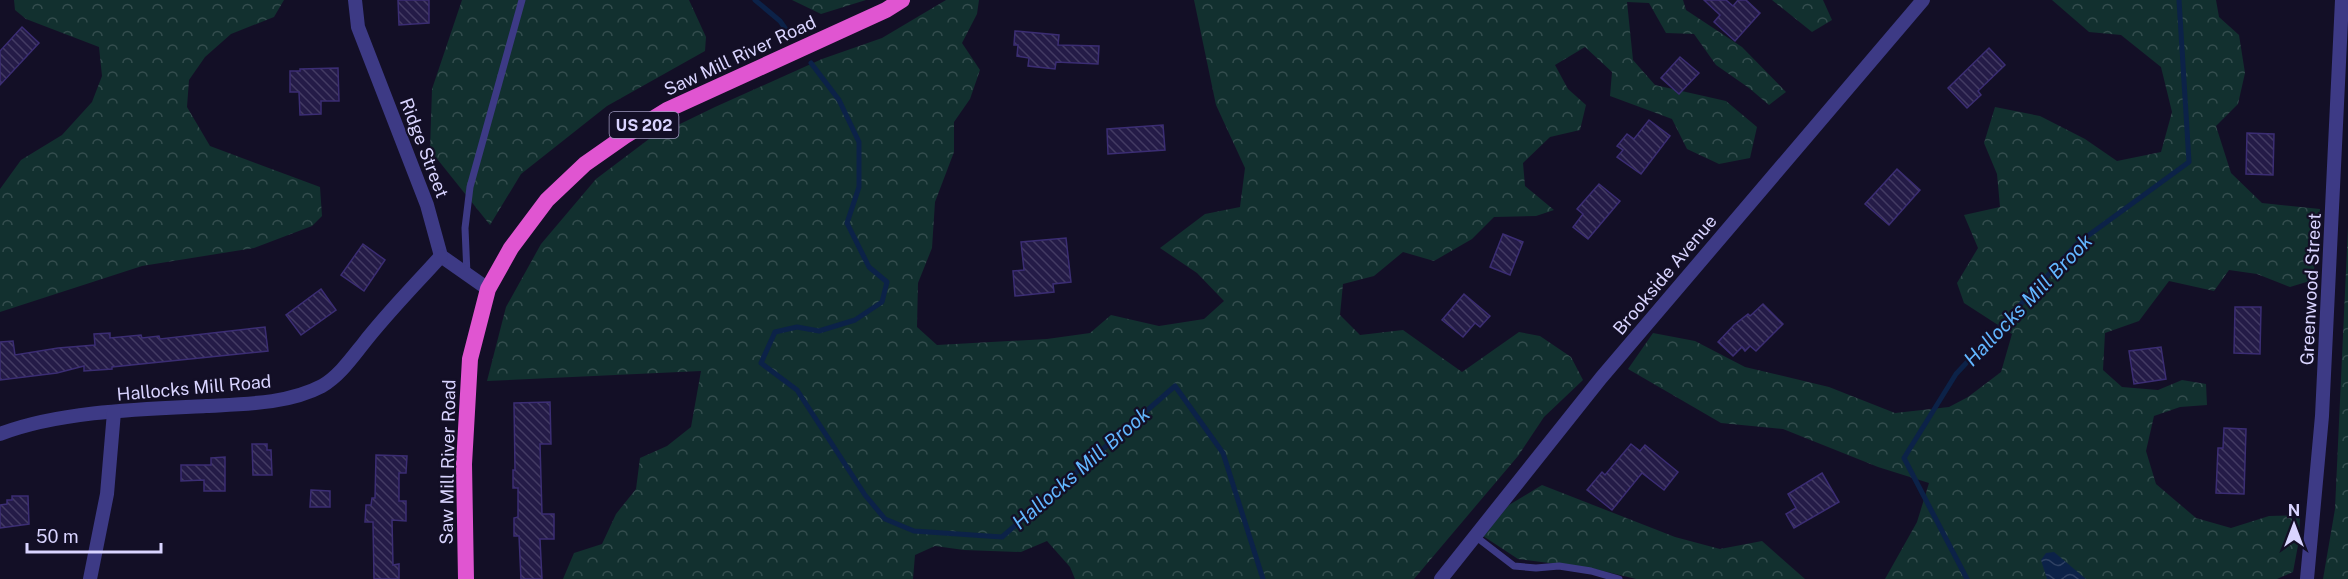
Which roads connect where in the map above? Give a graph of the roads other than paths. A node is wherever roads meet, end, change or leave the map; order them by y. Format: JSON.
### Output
{"nodes":[{"id":1,"x":354,"y":0,"type":"edge"},
{"id":2,"x":522,"y":0,"type":"edge"},
{"id":3,"x":902,"y":0,"type":"edge"},
{"id":4,"x":1923,"y":0,"type":"edge"},
{"id":5,"x":2342,"y":0,"type":"edge"},
{"id":6,"x":441,"y":255,"type":"junction"},
{"id":7,"x":467,"y":274,"type":"junction"},
{"id":8,"x":488,"y":289,"type":"junction"},
{"id":9,"x":114,"y":412,"type":"junction"},
{"id":10,"x":0,"y":434,"type":"edge"},
{"id":11,"x":1475,"y":536,"type":"junction"},
{"id":12,"x":90,"y":579,"type":"edge"},
{"id":13,"x":466,"y":579,"type":"edge"},
{"id":14,"x":1441,"y":579,"type":"edge"},
{"id":15,"x":1619,"y":579,"type":"edge"},
{"id":16,"x":2307,"y":579,"type":"edge"}],
"edges":[{"from":1,"to":6,"type":"street","name":"Ridge Street"},
{"from":2,"to":7,"type":"lane"},
{"from":3,"to":8,"type":"highway","name":"Saw Mill River Road","number":"US 202"},
{"from":4,"to":11,"type":"street","name":"Brookside Avenue"},
{"from":5,"to":16,"type":"street","name":"Greenwood Street"},
{"from":6,"to":7,"type":"street"},
{"from":6,"to":9,"type":"street","name":"Hallocks Mill Road"},
{"from":7,"to":8,"type":"street"},
{"from":8,"to":13,"type":"highway","name":"Saw Mill River Road","number":"US 202"},
{"from":9,"to":10,"type":"street","name":"Hallocks Mill Road"},
{"from":9,"to":12,"type":"street"},
{"from":11,"to":14,"type":"street","name":"Brookside Avenue"},
{"from":11,"to":15,"type":"lane"}]}
